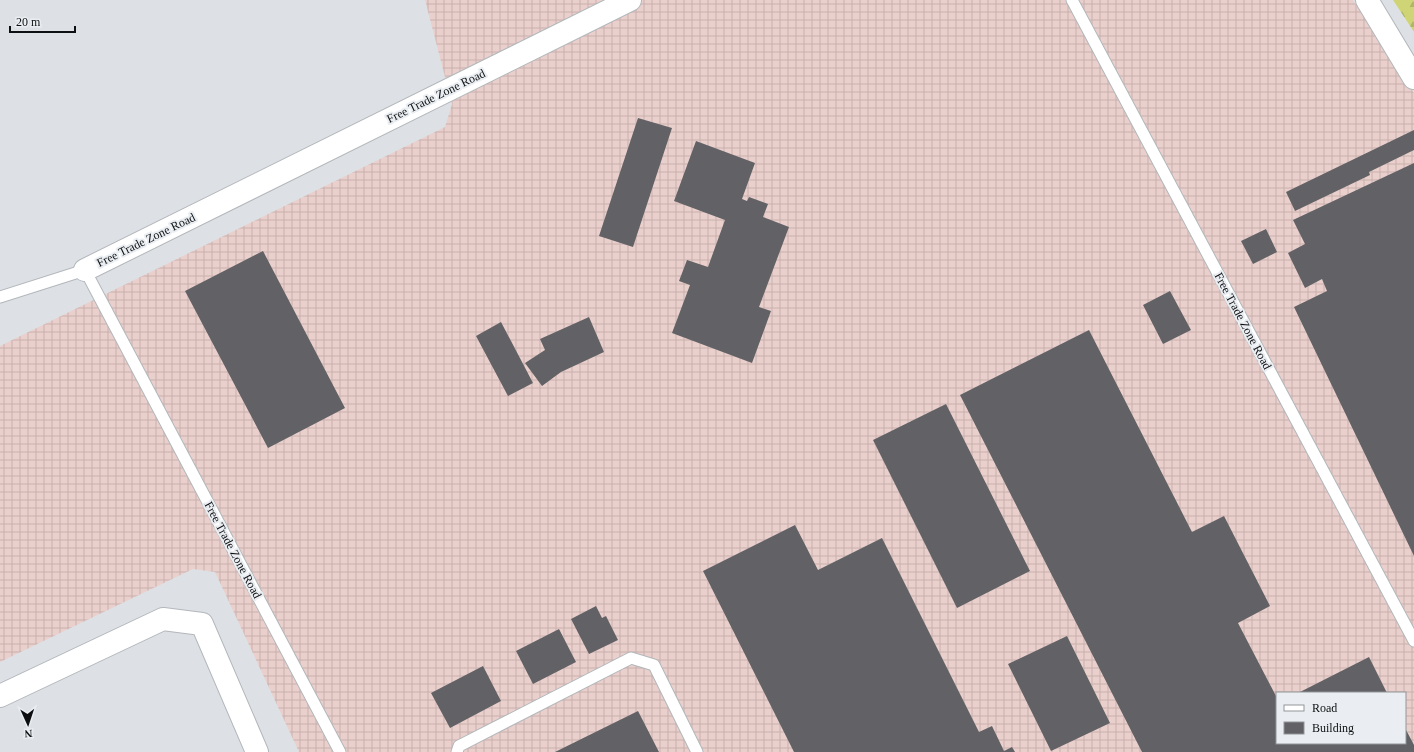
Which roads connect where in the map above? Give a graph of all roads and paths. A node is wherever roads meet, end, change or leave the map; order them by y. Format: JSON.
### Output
{"nodes":[{"id":1,"x":630,"y":0,"type":"edge"},
{"id":2,"x":1072,"y":0,"type":"edge"},
{"id":3,"x":1367,"y":0,"type":"edge"},
{"id":4,"x":1414,"y":78,"type":"edge"},
{"id":5,"x":85,"y":270,"type":"junction"},
{"id":6,"x":0,"y":297,"type":"edge"},
{"id":7,"x":1414,"y":642,"type":"edge"},
{"id":8,"x":0,"y":696,"type":"edge"},
{"id":9,"x":257,"y":752,"type":"edge"},
{"id":10,"x":340,"y":752,"type":"edge"},
{"id":11,"x":457,"y":752,"type":"edge"},
{"id":12,"x":697,"y":752,"type":"edge"}],
"edges":[{"from":1,"to":5,"type":"street","name":"Free Trade Zone Road"},
{"from":2,"to":7,"type":"lane","name":"Free Trade Zone Road"},
{"from":3,"to":4,"type":"street"},
{"from":5,"to":6,"type":"lane","name":"Free Trade Zone Road"},
{"from":5,"to":10,"type":"lane","name":"Free Trade Zone Road"},
{"from":8,"to":9,"type":"street"},
{"from":11,"to":12,"type":"lane"}]}
